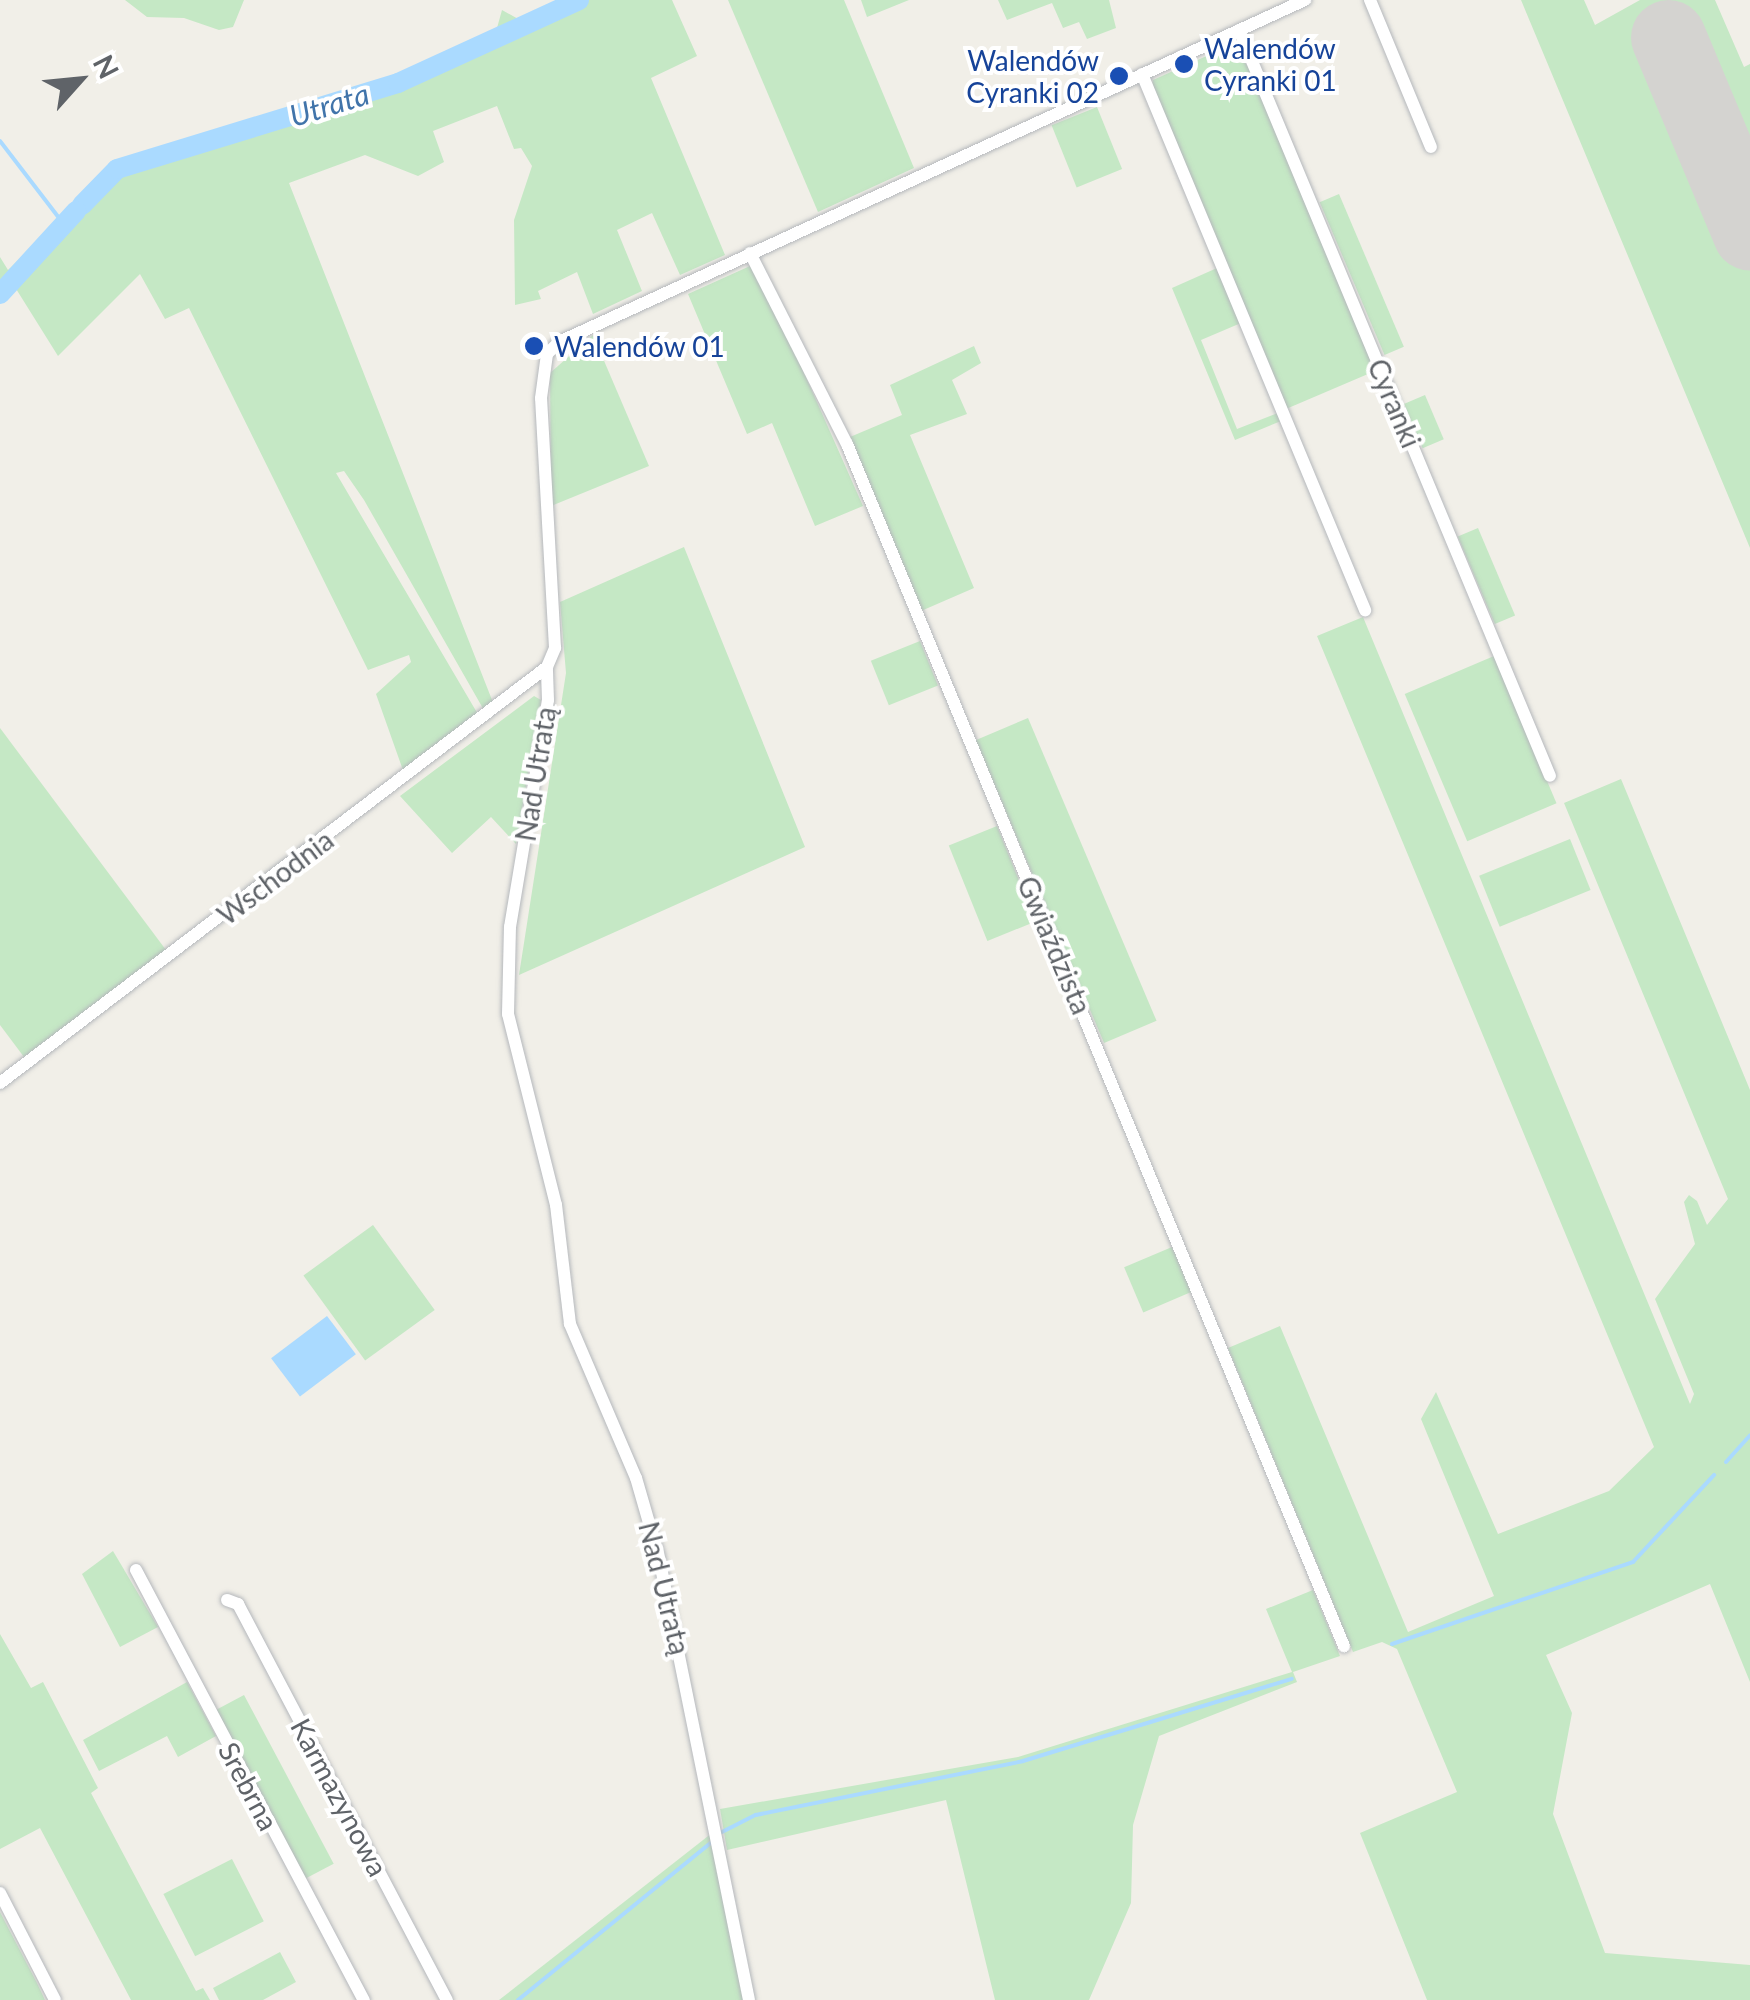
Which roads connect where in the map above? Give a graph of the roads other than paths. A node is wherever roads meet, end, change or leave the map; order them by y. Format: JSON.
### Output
{"nodes":[{"id":1,"x":1305,"y":0,"type":"edge"},
{"id":2,"x":1370,"y":0,"type":"edge"},
{"id":3,"x":1239,"y":30,"type":"junction"},
{"id":4,"x":1142,"y":74,"type":"junction"},
{"id":5,"x":1431,"y":147,"type":"dead end"},
{"id":6,"x":750,"y":252,"type":"junction"},
{"id":7,"x":1365,"y":610,"type":"dead end"},
{"id":8,"x":547,"y":667,"type":"junction"},
{"id":9,"x":1550,"y":776,"type":"dead end"},
{"id":10,"x":0,"y":1084,"type":"edge"},
{"id":11,"x":136,"y":1570,"type":"dead end"},
{"id":12,"x":227,"y":1600,"type":"dead end"},
{"id":13,"x":1344,"y":1646,"type":"dead end"},
{"id":14,"x":0,"y":1894,"type":"edge"},
{"id":15,"x":55,"y":2000,"type":"edge"},
{"id":16,"x":364,"y":2000,"type":"edge"},
{"id":17,"x":447,"y":2000,"type":"edge"},
{"id":18,"x":749,"y":2000,"type":"edge"}],
"edges":[{"from":1,"to":3,"type":"street","name":"Nad Utratą"},
{"from":2,"to":5,"type":"street"},
{"from":3,"to":4,"type":"street","name":"Nad Utratą"},
{"from":3,"to":9,"type":"street","name":"Cyranki"},
{"from":4,"to":6,"type":"street","name":"Nad Utratą"},
{"from":4,"to":7,"type":"street"},
{"from":6,"to":8,"type":"street","name":"Nad Utratą"},
{"from":6,"to":13,"type":"street","name":"Gwiaździsta"},
{"from":8,"to":10,"type":"street","name":"Wschodnia"},
{"from":8,"to":18,"type":"street","name":"Nad Utratą"},
{"from":11,"to":16,"type":"street","name":"Srebrna"},
{"from":12,"to":17,"type":"street","name":"Karmazynowa"},
{"from":14,"to":15,"type":"street"}]}
